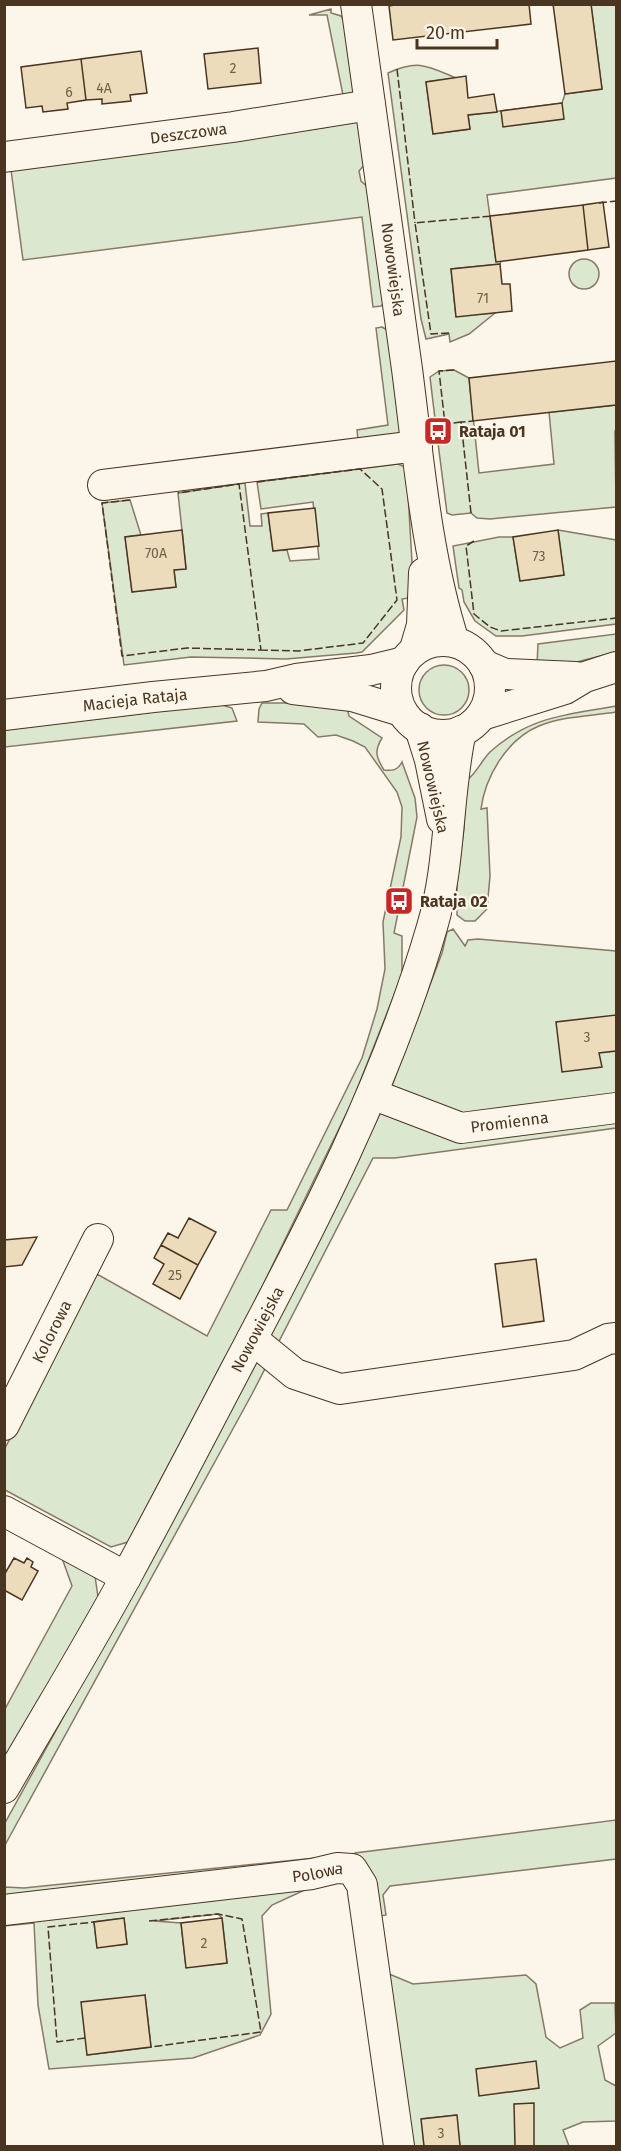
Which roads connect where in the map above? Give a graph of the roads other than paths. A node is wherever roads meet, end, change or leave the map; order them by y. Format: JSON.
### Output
{"nodes":[{"id":1,"x":356,"y":4,"type":"edge"},
{"id":2,"x":370,"y":105,"type":"junction"},
{"id":3,"x":4,"y":157,"type":"edge"},
{"id":4,"x":417,"y":446,"type":"junction"},
{"id":5,"x":103,"y":485,"type":"dead end"},
{"id":6,"x":427,"y":534,"type":"junction"},
{"id":7,"x":454,"y":642,"type":"junction"},
{"id":8,"x":410,"y":656,"type":"junction"},
{"id":9,"x":483,"y":665,"type":"junction"},
{"id":10,"x":616,"y":667,"type":"edge"},
{"id":11,"x":585,"y":677,"type":"junction"},
{"id":12,"x":266,"y":687,"type":"junction"},
{"id":13,"x":4,"y":716,"type":"edge"},
{"id":14,"x":411,"y":720,"type":"junction"},
{"id":15,"x":471,"y":723,"type":"junction"},
{"id":16,"x":446,"y":846,"type":"junction"},
{"id":17,"x":372,"y":1094,"type":"junction"},
{"id":18,"x":616,"y":1108,"type":"edge"},
{"id":19,"x":98,"y":1239,"type":"dead end"},
{"id":20,"x":616,"y":1338,"type":"edge"},
{"id":21,"x":252,"y":1339,"type":"junction"},
{"id":22,"x":4,"y":1425,"type":"edge"},
{"id":23,"x":4,"y":1511,"type":"edge"},
{"id":24,"x":126,"y":1577,"type":"junction"},
{"id":25,"x":4,"y":1788,"type":"edge"},
{"id":26,"x":4,"y":1910,"type":"edge"},
{"id":27,"x":399,"y":2146,"type":"edge"}],
"edges":[{"from":1,"to":2,"type":"street","name":"Nowowiejska"},
{"from":2,"to":3,"type":"street","name":"Deszczowa"},
{"from":2,"to":4,"type":"street","name":"Nowowiejska"},
{"from":4,"to":5,"type":"street"},
{"from":4,"to":6,"type":"street","name":"Nowowiejska"},
{"from":6,"to":7,"type":"street","name":"Nowowiejska"},
{"from":6,"to":8,"type":"street","name":"Nowowiejska"},
{"from":7,"to":8,"type":"street"},
{"from":7,"to":9,"type":"street"},
{"from":8,"to":12,"type":"street","name":"Macieja Rataja"},
{"from":8,"to":14,"type":"street"},
{"from":9,"to":11,"type":"street"},
{"from":9,"to":15,"type":"street"},
{"from":10,"to":11,"type":"street"},
{"from":11,"to":15,"type":"street"},
{"from":12,"to":13,"type":"street","name":"Macieja Rataja"},
{"from":12,"to":14,"type":"street","name":"Macieja Rataja"},
{"from":14,"to":15,"type":"street"},
{"from":14,"to":16,"type":"street","name":"Nowowiejska"},
{"from":15,"to":16,"type":"street","name":"Nowowiejska"},
{"from":16,"to":17,"type":"street","name":"Nowowiejska"},
{"from":17,"to":18,"type":"street","name":"Promienna"},
{"from":17,"to":21,"type":"street","name":"Nowowiejska"},
{"from":19,"to":22,"type":"street","name":"Kolorowa"},
{"from":20,"to":21,"type":"street"},
{"from":21,"to":24,"type":"street","name":"Nowowiejska"},
{"from":23,"to":24,"type":"street"},
{"from":24,"to":25,"type":"street","name":"Nowowiejska"},
{"from":26,"to":27,"type":"street","name":"Polowa"}]}
